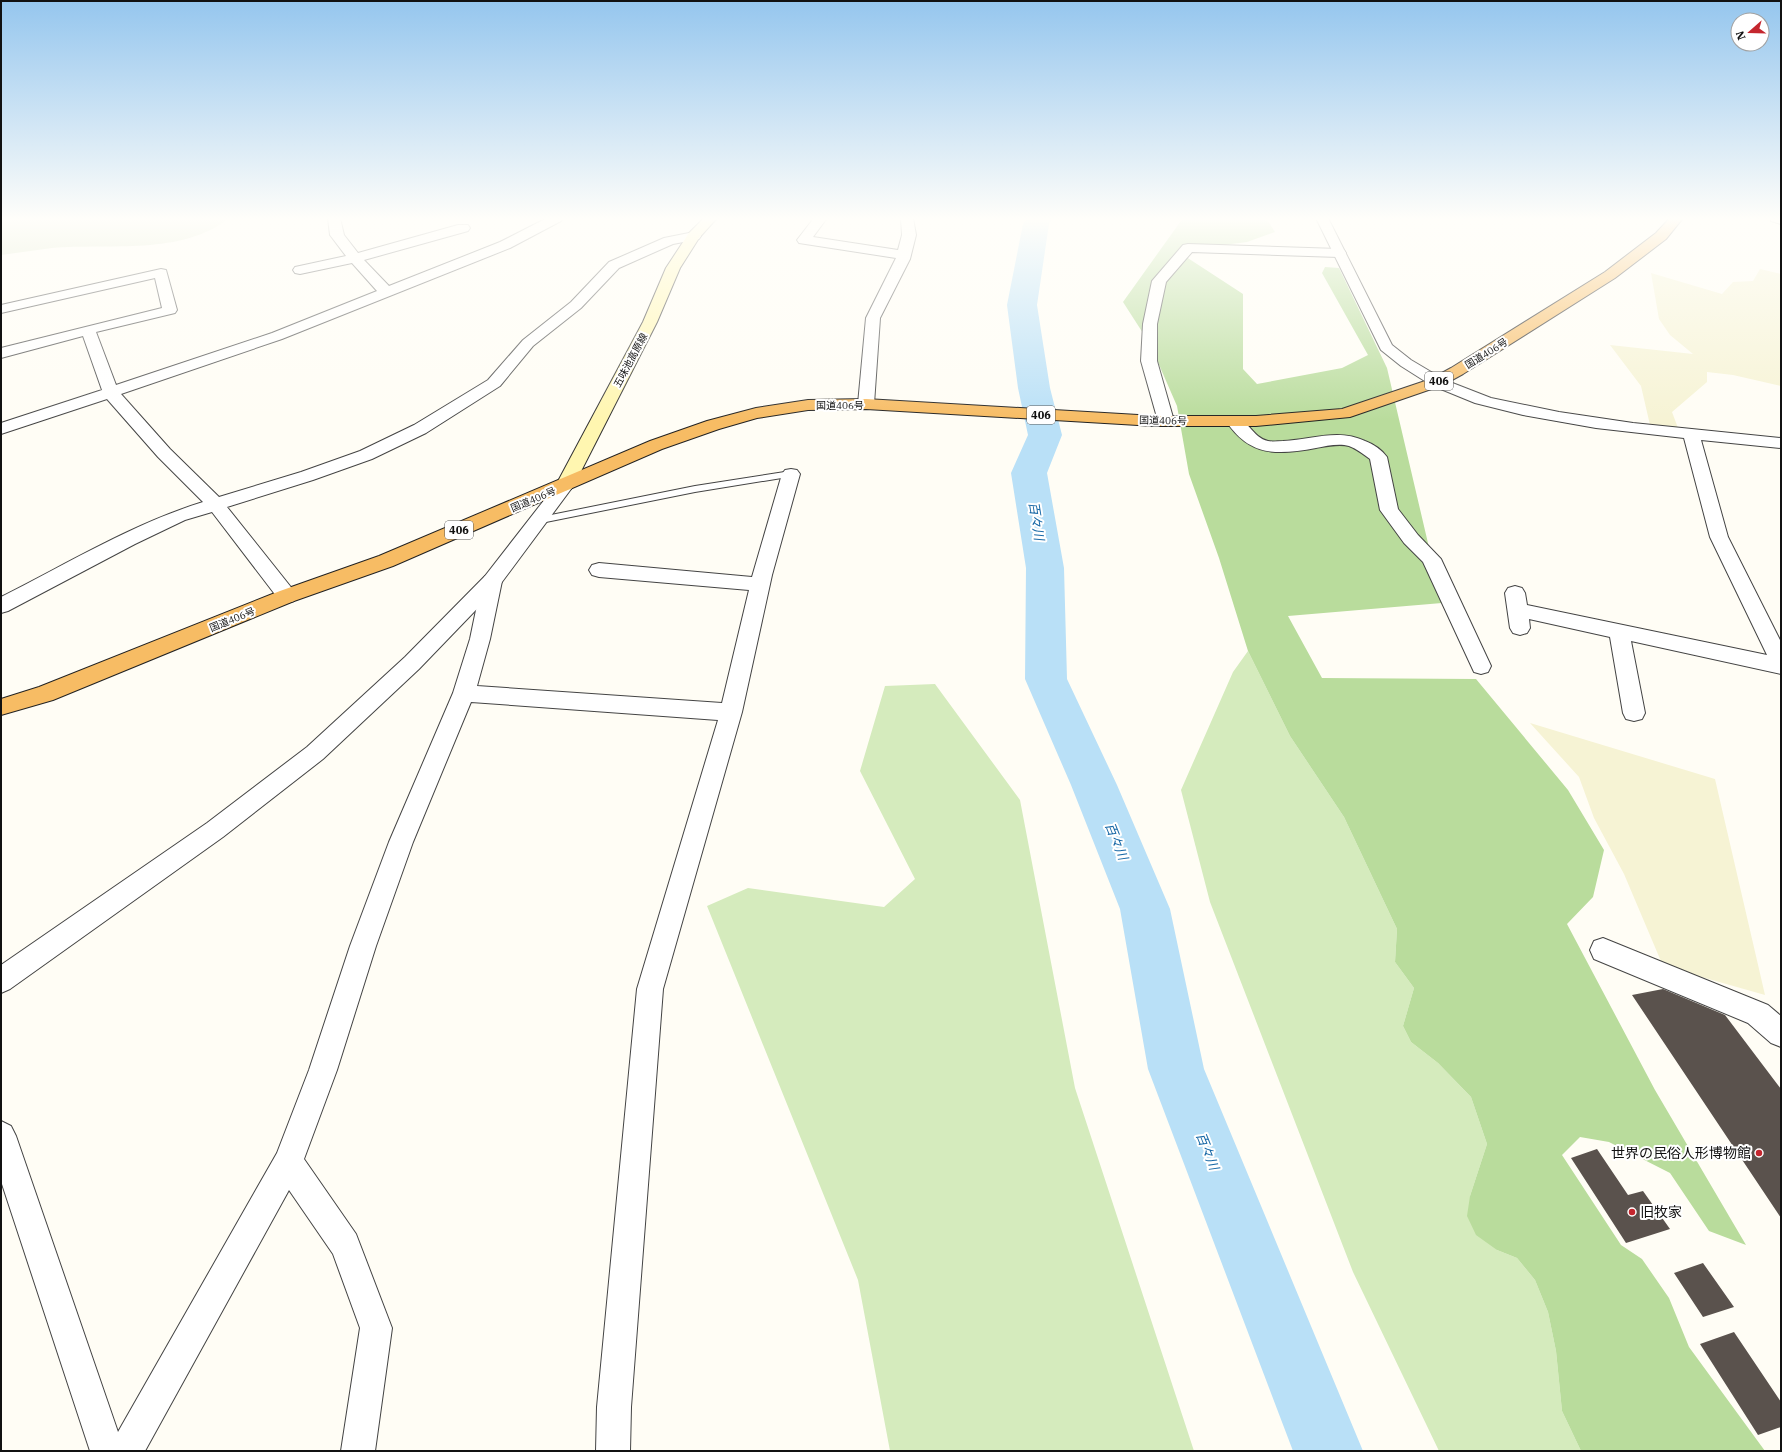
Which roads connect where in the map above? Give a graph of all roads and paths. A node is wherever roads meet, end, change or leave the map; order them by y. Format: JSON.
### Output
{"nodes":[{"id":1,"x":105,"y":286,"type":"edge"},
{"id":2,"x":165,"y":286,"type":"edge"},
{"id":3,"x":380,"y":286,"type":"edge"},
{"id":4,"x":402,"y":286,"type":"edge"},
{"id":5,"x":594,"y":286,"type":"edge"},
{"id":6,"x":665,"y":286,"type":"edge"},
{"id":7,"x":889,"y":286,"type":"edge"},
{"id":8,"x":1158,"y":286,"type":"edge"},
{"id":9,"x":1355,"y":286,"type":"edge"},
{"id":10,"x":1593,"y":286,"type":"edge"},
{"id":11,"x":386,"y":292,"type":"junction"},
{"id":12,"x":1,"y":309,"type":"edge"},
{"id":13,"x":88,"y":330,"type":"junction"},
{"id":14,"x":1,"y":352,"type":"edge"},
{"id":15,"x":1437,"y":382,"type":"junction"},
{"id":16,"x":111,"y":393,"type":"junction"},
{"id":17,"x":866,"y":404,"type":"junction"},
{"id":18,"x":1161,"y":421,"type":"junction"},
{"id":19,"x":1234,"y":421,"type":"junction"},
{"id":20,"x":1,"y":429,"type":"edge"},
{"id":21,"x":1691,"y":434,"type":"junction"},
{"id":22,"x":1781,"y":443,"type":"edge"},
{"id":23,"x":791,"y":474,"type":"joint"},
{"id":24,"x":565,"y":485,"type":"junction"},
{"id":25,"x":215,"y":504,"type":"junction"},
{"id":26,"x":536,"y":521,"type":"junction"},
{"id":27,"x":599,"y":570,"type":"dead end"},
{"id":28,"x":492,"y":582,"type":"junction"},
{"id":29,"x":760,"y":584,"type":"junction"},
{"id":30,"x":287,"y":596,"type":"junction"},
{"id":31,"x":1,"y":606,"type":"edge"},
{"id":32,"x":1518,"y":611,"type":"dead end"},
{"id":33,"x":1619,"y":632,"type":"junction"},
{"id":34,"x":1781,"y":664,"type":"edge"},
{"id":35,"x":1481,"y":666,"type":"dead end"},
{"id":36,"x":464,"y":693,"type":"junction"},
{"id":37,"x":1,"y":707,"type":"edge"},
{"id":38,"x":732,"y":712,"type":"junction"},
{"id":39,"x":1634,"y":713,"type":"dead end"},
{"id":40,"x":1604,"y":950,"type":"dead end"},
{"id":41,"x":1,"y":980,"type":"edge"},
{"id":42,"x":1781,"y":1033,"type":"edge"},
{"id":43,"x":1,"y":1136,"type":"edge"},
{"id":44,"x":288,"y":1162,"type":"junction"},
{"id":45,"x":107,"y":1451,"type":"edge"},
{"id":46,"x":126,"y":1451,"type":"edge"},
{"id":47,"x":358,"y":1451,"type":"edge"},
{"id":48,"x":613,"y":1451,"type":"edge"}],
"edges":[{"from":1,"to":12,"type":"street"},
{"from":2,"to":13,"type":"street"},
{"from":3,"to":11,"type":"street"},
{"from":4,"to":11,"type":"street"},
{"from":5,"to":25,"type":"street"},
{"from":6,"to":24,"type":"main road","name":"五味池高原線"},
{"from":7,"to":17,"type":"street"},
{"from":8,"to":18,"type":"street"},
{"from":9,"to":15,"type":"street"},
{"from":10,"to":15,"type":"highway","name":"国道406号","number":"406"},
{"from":11,"to":16,"type":"street"},
{"from":13,"to":14,"type":"street"},
{"from":13,"to":16,"type":"street"},
{"from":15,"to":19,"type":"highway","name":"国道406号","number":"406"},
{"from":15,"to":21,"type":"street"},
{"from":16,"to":20,"type":"street"},
{"from":16,"to":25,"type":"street"},
{"from":17,"to":18,"type":"highway","name":"国道406号","number":"406"},
{"from":17,"to":24,"type":"highway","name":"国道406号","number":"406"},
{"from":18,"to":19,"type":"highway","name":"国道406号","number":"406"},
{"from":19,"to":35,"type":"street"},
{"from":21,"to":22,"type":"street"},
{"from":21,"to":34,"type":"street"},
{"from":23,"to":26,"type":"lane"},
{"from":23,"to":29,"type":"street"},
{"from":24,"to":26,"type":"street"},
{"from":24,"to":30,"type":"highway","name":"国道406号","number":"406"},
{"from":25,"to":30,"type":"street"},
{"from":25,"to":31,"type":"street"},
{"from":26,"to":28,"type":"street"},
{"from":27,"to":29,"type":"street"},
{"from":28,"to":36,"type":"street"},
{"from":28,"to":41,"type":"street"},
{"from":29,"to":38,"type":"street"},
{"from":30,"to":37,"type":"highway","name":"国道406号","number":"406"},
{"from":32,"to":33,"type":"street"},
{"from":33,"to":34,"type":"street"},
{"from":33,"to":39,"type":"street"},
{"from":36,"to":38,"type":"street"},
{"from":36,"to":44,"type":"street"},
{"from":38,"to":48,"type":"street"},
{"from":40,"to":42,"type":"street"},
{"from":43,"to":45,"type":"street"},
{"from":44,"to":46,"type":"street"},
{"from":44,"to":47,"type":"street"}]}
